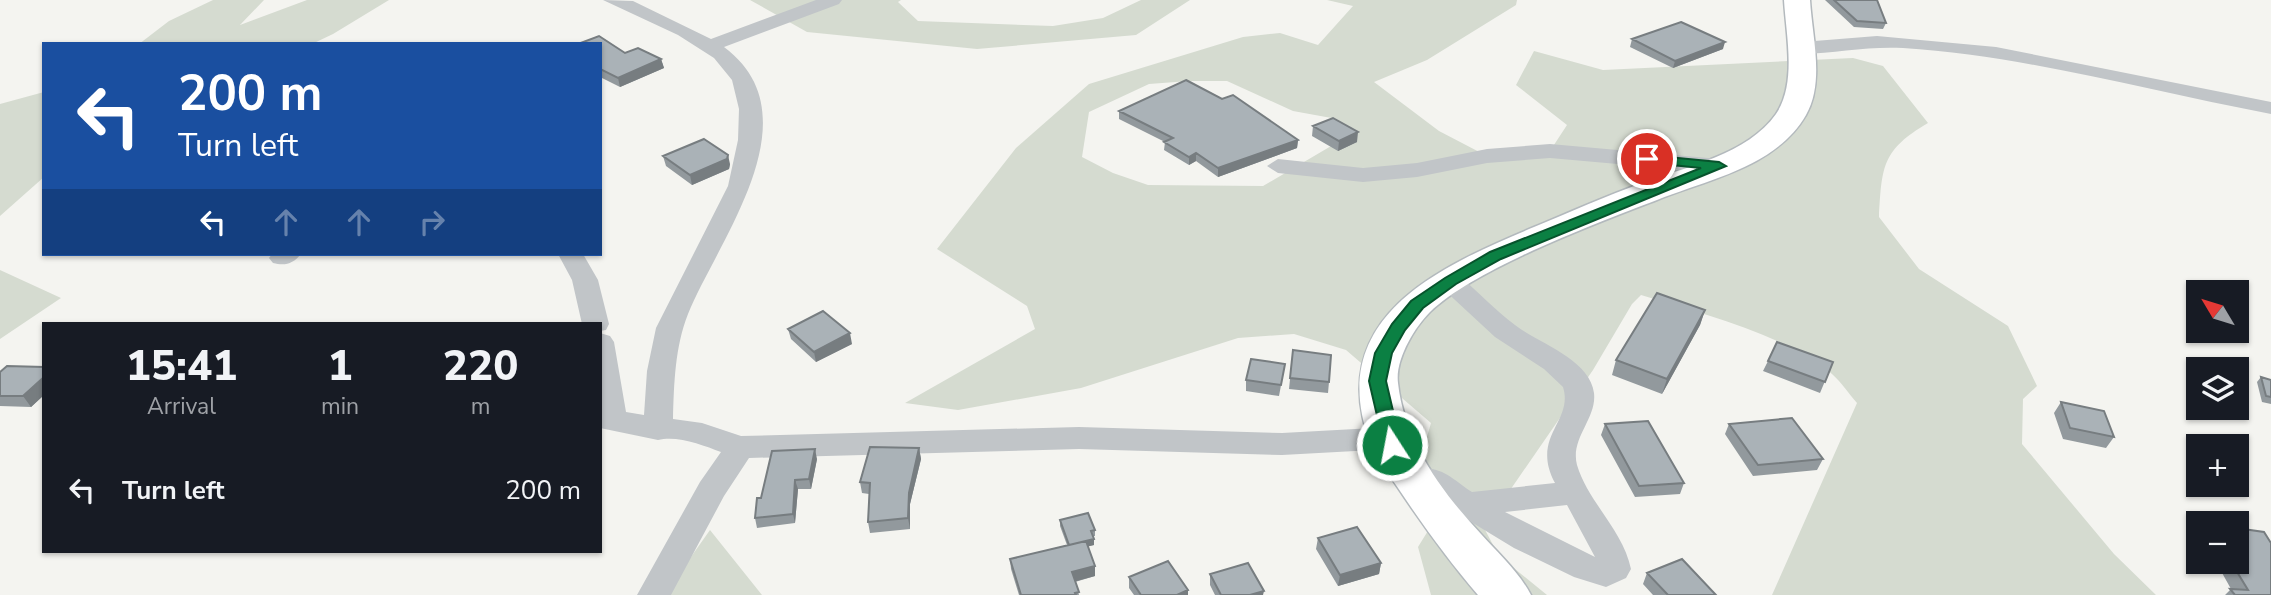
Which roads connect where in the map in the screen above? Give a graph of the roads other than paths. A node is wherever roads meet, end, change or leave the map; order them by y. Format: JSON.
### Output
{"nodes":[{"id":1,"x":612,"y":0,"type":"edge"},
{"id":2,"x":833,"y":0,"type":"edge"},
{"id":3,"x":1797,"y":0,"type":"edge"},
{"id":4,"x":707,"y":47,"type":"junction"},
{"id":5,"x":1802,"y":48,"type":"junction"},
{"id":6,"x":2271,"y":108,"type":"edge"},
{"id":7,"x":1278,"y":166,"type":"dead end"},
{"id":8,"x":1719,"y":166,"type":"junction"},
{"id":9,"x":571,"y":256,"type":"edge"},
{"id":10,"x":1450,"y":281,"type":"junction"},
{"id":11,"x":596,"y":322,"type":"edge"},
{"id":12,"x":602,"y":364,"type":"edge"},
{"id":13,"x":607,"y":420,"type":"edge"},
{"id":14,"x":658,"y":429,"type":"junction"},
{"id":15,"x":1392,"y":442,"type":"junction"},
{"id":16,"x":740,"y":447,"type":"junction"},
{"id":17,"x":1573,"y":493,"type":"junction"},
{"id":18,"x":1458,"y":506,"type":"junction"},
{"id":19,"x":654,"y":595,"type":"edge"},
{"id":20,"x":1507,"y":595,"type":"edge"}],
"edges":[{"from":1,"to":4,"type":"street"},
{"from":2,"to":4,"type":"street"},
{"from":3,"to":5,"type":"main road"},
{"from":4,"to":14,"type":"street"},
{"from":5,"to":6,"type":"street"},
{"from":5,"to":8,"type":"main road"},
{"from":7,"to":8,"type":"street"},
{"from":8,"to":10,"type":"main road"},
{"from":9,"to":11,"type":"street"},
{"from":10,"to":15,"type":"main road"},
{"from":10,"to":17,"type":"street"},
{"from":12,"to":13,"type":"street"},
{"from":13,"to":14,"type":"street"},
{"from":14,"to":16,"type":"street"},
{"from":15,"to":16,"type":"street"},
{"from":15,"to":18,"type":"street"},
{"from":15,"to":20,"type":"main road"},
{"from":16,"to":19,"type":"street"},
{"from":17,"to":18,"type":"street"},
{"from":17,"to":18,"type":"street"}]}
